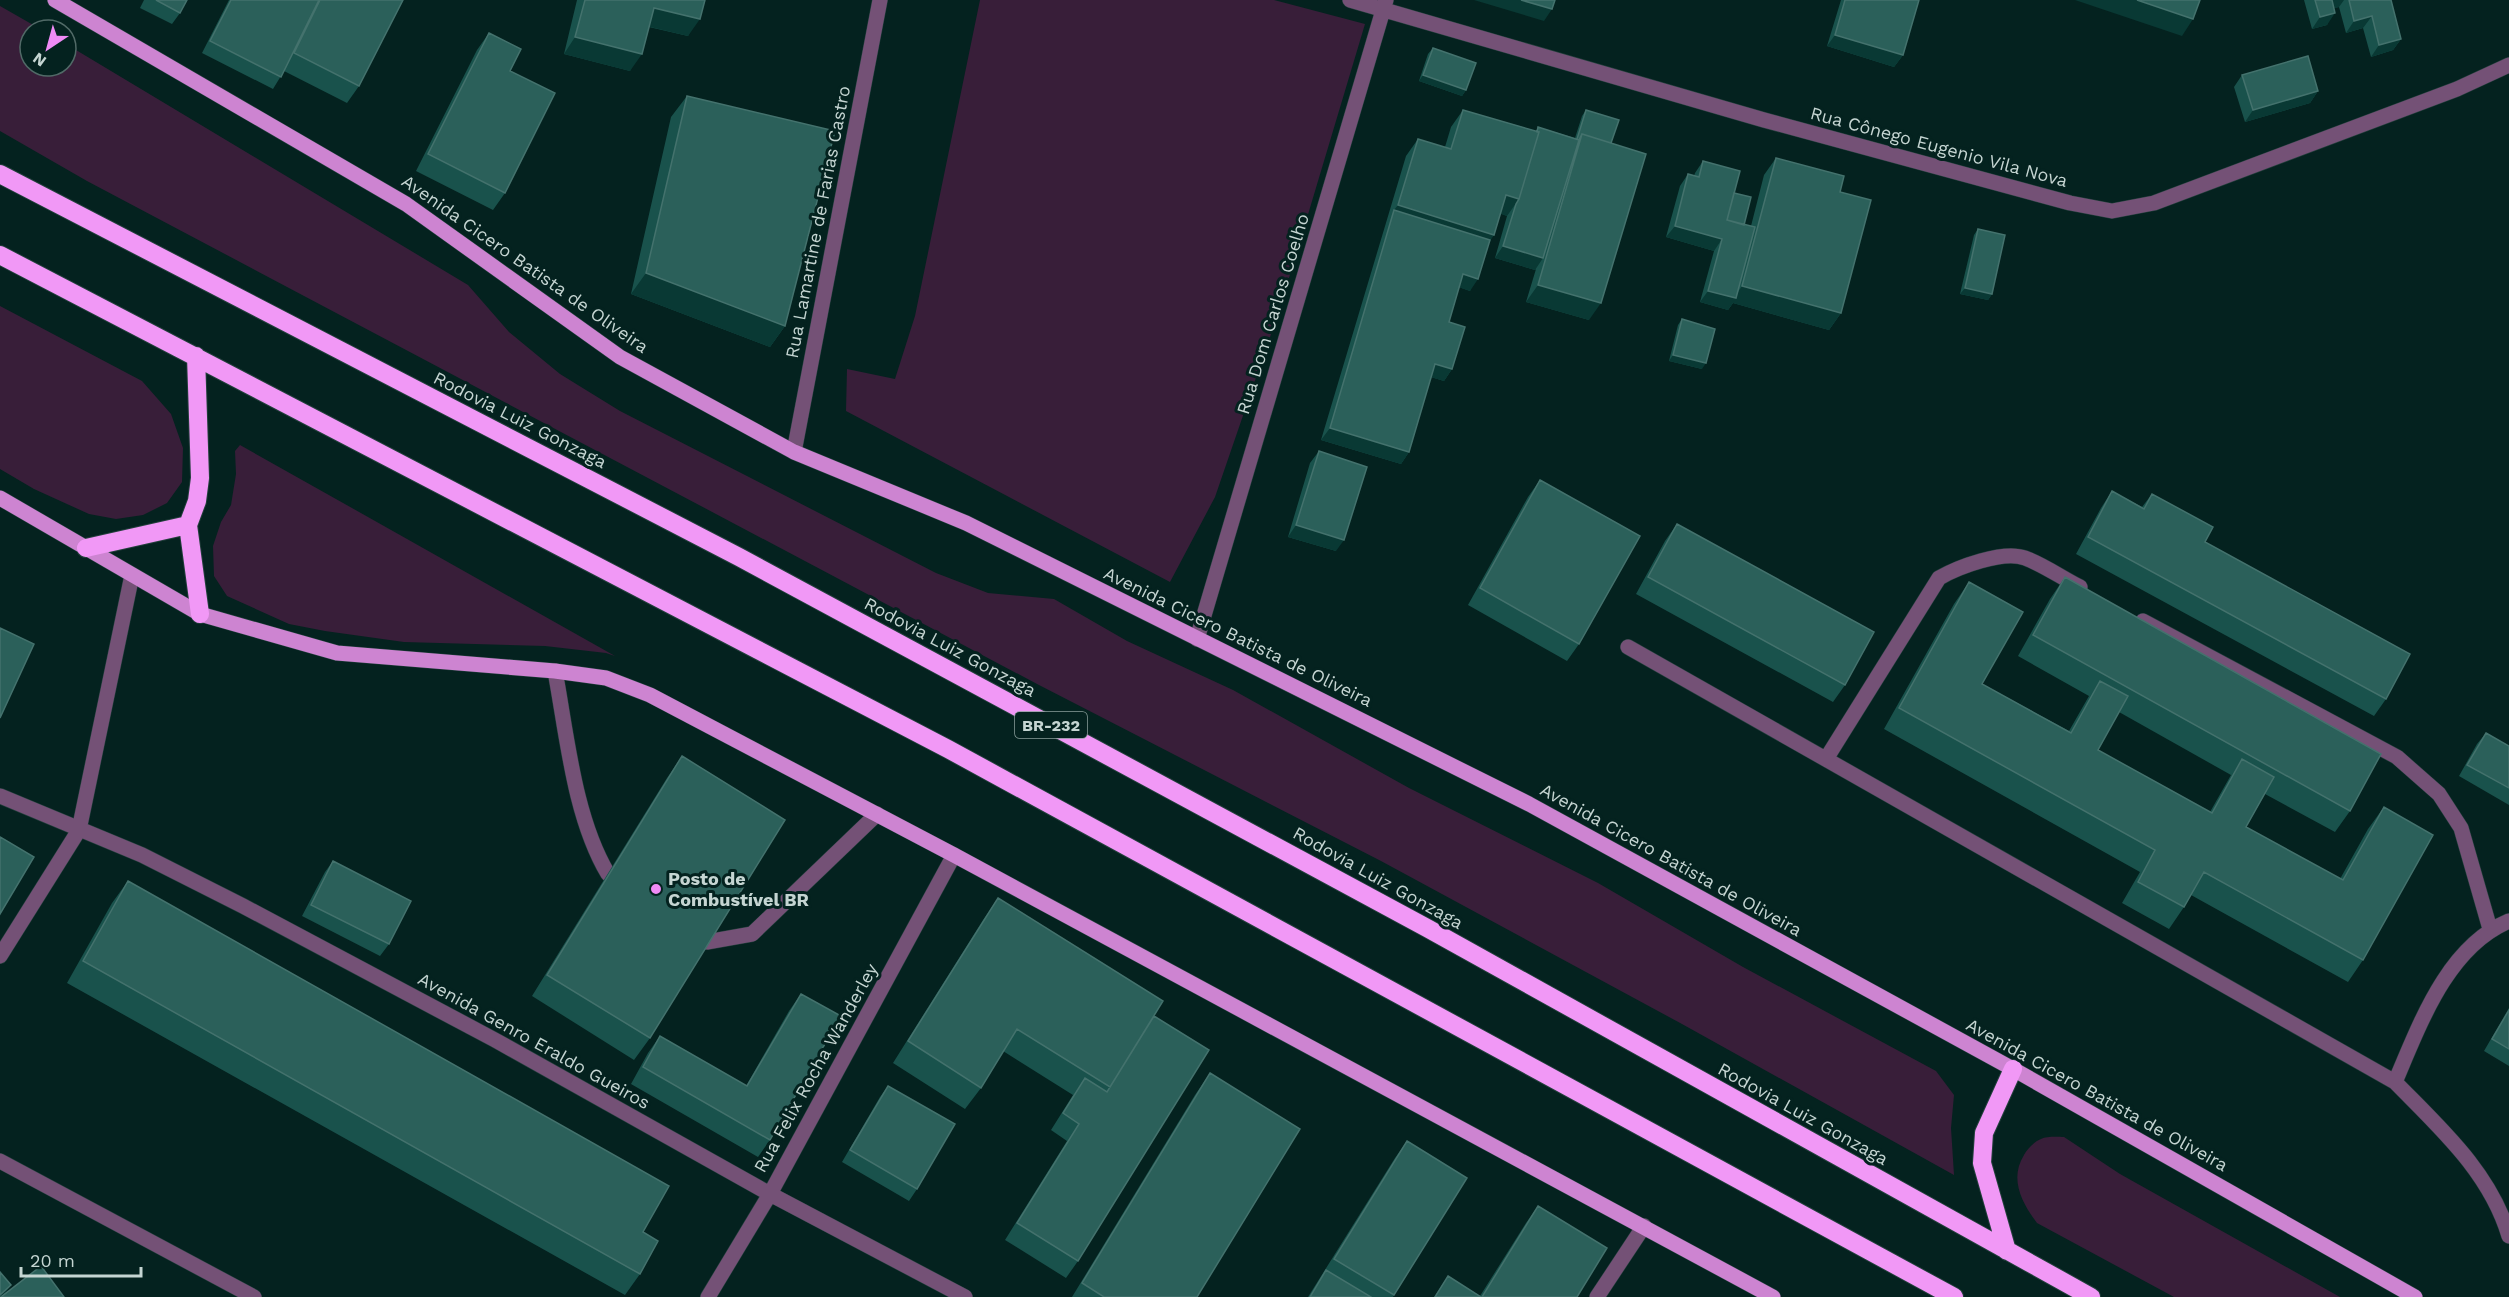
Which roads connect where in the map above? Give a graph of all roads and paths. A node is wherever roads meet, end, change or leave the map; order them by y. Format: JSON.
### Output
{"nodes":[{"id":1,"x":55,"y":0,"type":"edge"},
{"id":2,"x":880,"y":0,"type":"edge"},
{"id":3,"x":1350,"y":0,"type":"edge"},
{"id":4,"x":1385,"y":5,"type":"edge"},
{"id":5,"x":2509,"y":65,"type":"edge"},
{"id":6,"x":0,"y":174,"type":"edge"},
{"id":7,"x":0,"y":255,"type":"edge"},
{"id":8,"x":196,"y":356,"type":"junction"},
{"id":9,"x":794,"y":452,"type":"junction"},
{"id":10,"x":0,"y":498,"type":"edge"},
{"id":11,"x":188,"y":525,"type":"junction"},
{"id":12,"x":86,"y":548,"type":"junction"},
{"id":13,"x":132,"y":575,"type":"junction"},
{"id":14,"x":2096,"y":596,"type":"edge"},
{"id":15,"x":2127,"y":613,"type":"edge"},
{"id":16,"x":200,"y":614,"type":"junction"},
{"id":17,"x":1197,"y":639,"type":"junction"},
{"id":18,"x":1628,"y":647,"type":"dead end"},
{"id":19,"x":555,"y":671,"type":"junction"},
{"id":20,"x":1826,"y":759,"type":"junction"},
{"id":21,"x":0,"y":796,"type":"edge"},
{"id":22,"x":878,"y":814,"type":"junction"},
{"id":23,"x":79,"y":830,"type":"junction"},
{"id":24,"x":954,"y":855,"type":"junction"},
{"id":25,"x":608,"y":874,"type":"edge"},
{"id":26,"x":2509,"y":921,"type":"edge"},
{"id":27,"x":2490,"y":929,"type":"junction"},
{"id":28,"x":707,"y":942,"type":"edge"},
{"id":29,"x":0,"y":956,"type":"edge"},
{"id":30,"x":2013,"y":1069,"type":"junction"},
{"id":31,"x":2395,"y":1082,"type":"junction"},
{"id":32,"x":0,"y":1161,"type":"edge"},
{"id":33,"x":770,"y":1194,"type":"junction"},
{"id":34,"x":1644,"y":1226,"type":"junction"},
{"id":35,"x":2509,"y":1236,"type":"edge"},
{"id":36,"x":2007,"y":1251,"type":"junction"},
{"id":37,"x":254,"y":1297,"type":"edge"},
{"id":38,"x":708,"y":1297,"type":"edge"},
{"id":39,"x":965,"y":1297,"type":"edge"},
{"id":40,"x":1597,"y":1297,"type":"edge"},
{"id":41,"x":1773,"y":1297,"type":"edge"},
{"id":42,"x":1954,"y":1297,"type":"edge"},
{"id":43,"x":2091,"y":1297,"type":"edge"},
{"id":44,"x":2415,"y":1297,"type":"edge"}],
"edges":[{"from":1,"to":9,"type":"main road","name":"Avenida Cicero Batista de Oliveira"},
{"from":2,"to":9,"type":"street","name":"Rua Lamartine de Farias Castro"},
{"from":3,"to":4,"type":"street","name":"Rua Cônego Eugenio Vila Nova"},
{"from":4,"to":5,"type":"street","name":"Rua Cônego Eugenio Vila Nova"},
{"from":4,"to":17,"type":"street","name":"Rua Dom Carlos Coelho"},
{"from":6,"to":36,"type":"highway","name":"Rodovia Luiz Gonzaga","number":"BR-232"},
{"from":7,"to":8,"type":"highway"},
{"from":8,"to":11,"type":"highway"},
{"from":8,"to":42,"type":"highway"},
{"from":9,"to":17,"type":"main road","name":"Avenida Cicero Batista de Oliveira"},
{"from":10,"to":12,"type":"main road"},
{"from":11,"to":12,"type":"highway"},
{"from":11,"to":16,"type":"highway"},
{"from":12,"to":13,"type":"main road"},
{"from":13,"to":16,"type":"main road"},
{"from":13,"to":23,"type":"street"},
{"from":14,"to":20,"type":"street"},
{"from":15,"to":27,"type":"street"},
{"from":16,"to":19,"type":"main road"},
{"from":17,"to":30,"type":"main road","name":"Avenida Cicero Batista de Oliveira"},
{"from":18,"to":20,"type":"street"},
{"from":19,"to":22,"type":"main road"},
{"from":19,"to":25,"type":"street"},
{"from":20,"to":31,"type":"street"},
{"from":21,"to":23,"type":"street","name":"Avenida Genro Eraldo Gueiros"},
{"from":22,"to":24,"type":"main road"},
{"from":22,"to":28,"type":"street"},
{"from":23,"to":29,"type":"street"},
{"from":23,"to":33,"type":"street","name":"Avenida Genro Eraldo Gueiros"},
{"from":24,"to":33,"type":"street","name":"Rua Felix Rocha Wanderley"},
{"from":24,"to":34,"type":"main road"},
{"from":26,"to":27,"type":"street"},
{"from":27,"to":31,"type":"street"},
{"from":30,"to":36,"type":"highway"},
{"from":30,"to":44,"type":"main road","name":"Avenida Cicero Batista de Oliveira"},
{"from":31,"to":35,"type":"street"},
{"from":32,"to":37,"type":"street"},
{"from":33,"to":38,"type":"street","name":"Rua Felix Rocha Wanderley"},
{"from":33,"to":39,"type":"street","name":"Avenida Genro Eraldo Gueiros"},
{"from":34,"to":40,"type":"street"},
{"from":34,"to":41,"type":"main road"},
{"from":36,"to":43,"type":"highway","name":"Rodovia Luiz Gonzaga","number":"BR-232"}]}
